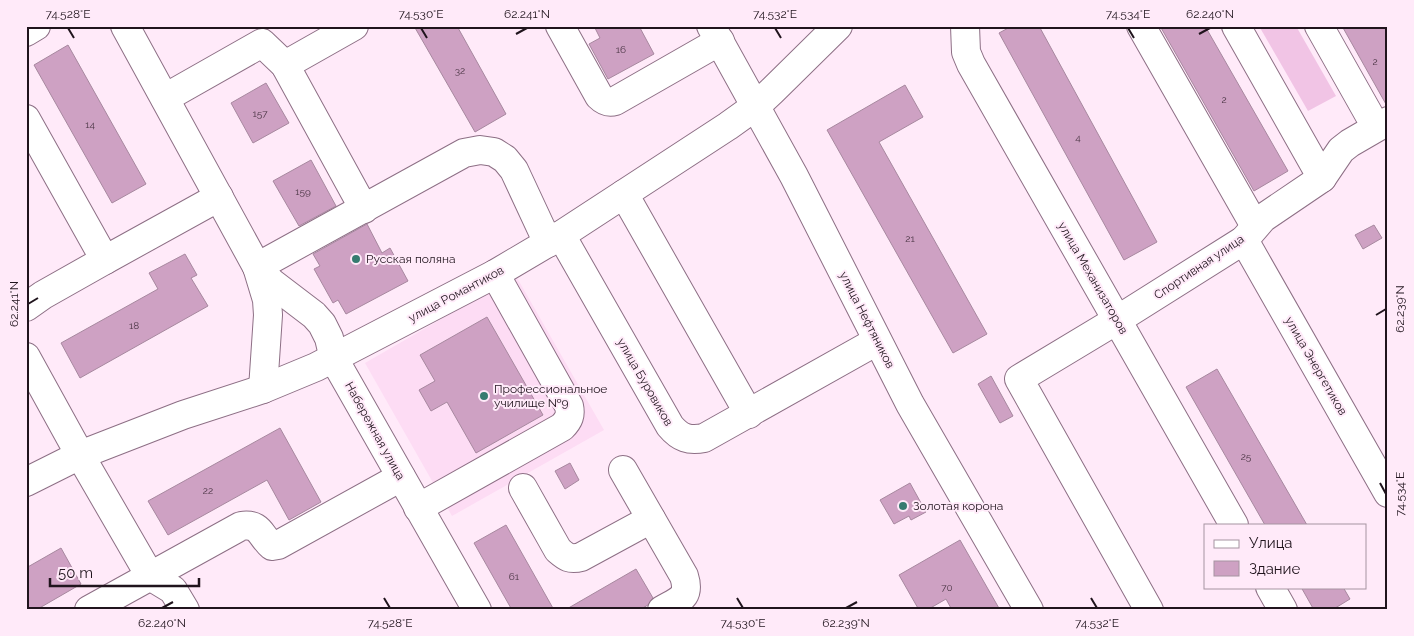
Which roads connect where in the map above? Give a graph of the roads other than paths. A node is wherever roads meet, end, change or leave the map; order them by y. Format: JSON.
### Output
{"nodes":[{"id":1,"x":36,"y":26,"type":"edge"},
{"id":2,"x":125,"y":26,"type":"edge"},
{"id":3,"x":354,"y":26,"type":"edge"},
{"id":4,"x":560,"y":26,"type":"edge"},
{"id":5,"x":838,"y":26,"type":"edge"},
{"id":6,"x":965,"y":26,"type":"edge"},
{"id":7,"x":1140,"y":26,"type":"edge"},
{"id":8,"x":1236,"y":26,"type":"edge"},
{"id":9,"x":1319,"y":26,"type":"edge"},
{"id":10,"x":26,"y":32,"type":"edge"},
{"id":11,"x":257,"y":34,"type":"edge"},
{"id":12,"x":716,"y":34,"type":"edge"},
{"id":13,"x":285,"y":65,"type":"junction"},
{"id":14,"x":165,"y":98,"type":"junction"},
{"id":15,"x":756,"y":106,"type":"junction"},
{"id":16,"x":26,"y":119,"type":"edge"},
{"id":17,"x":1382,"y":124,"type":"edge"},
{"id":18,"x":1322,"y":178,"type":"junction"},
{"id":19,"x":624,"y":194,"type":"junction"},
{"id":20,"x":218,"y":197,"type":"junction"},
{"id":21,"x":364,"y":209,"type":"junction"},
{"id":22,"x":1249,"y":233,"type":"junction"},
{"id":23,"x":555,"y":239,"type":"junction"},
{"id":24,"x":105,"y":260,"type":"junction"},
{"id":25,"x":257,"y":267,"type":"junction"},
{"id":26,"x":495,"y":274,"type":"junction"},
{"id":27,"x":26,"y":307,"type":"edge"},
{"id":28,"x":1117,"y":320,"type":"junction"},
{"id":29,"x":877,"y":341,"type":"junction"},
{"id":30,"x":26,"y":357,"type":"edge"},
{"id":31,"x":334,"y":359,"type":"junction"},
{"id":32,"x":263,"y":389,"type":"junction"},
{"id":33,"x":749,"y":414,"type":"junction"},
{"id":34,"x":80,"y":455,"type":"junction"},
{"id":35,"x":623,"y":470,"type":"dead end"},
{"id":36,"x":401,"y":477,"type":"junction"},
{"id":37,"x":26,"y":482,"type":"edge"},
{"id":38,"x":523,"y":488,"type":"dead end"},
{"id":39,"x":1388,"y":493,"type":"edge"},
{"id":40,"x":418,"y":508,"type":"junction"},
{"id":41,"x":651,"y":519,"type":"junction"},
{"id":42,"x":1233,"y":524,"type":"edge"},
{"id":43,"x":150,"y":576,"type":"junction"},
{"id":44,"x":1271,"y":588,"type":"edge"},
{"id":45,"x":89,"y":610,"type":"edge"},
{"id":46,"x":185,"y":610,"type":"edge"},
{"id":47,"x":477,"y":610,"type":"edge"},
{"id":48,"x":662,"y":610,"type":"edge"},
{"id":49,"x":1029,"y":610,"type":"edge"},
{"id":50,"x":1149,"y":610,"type":"edge"},
{"id":51,"x":1283,"y":610,"type":"edge"}],
"edges":[{"from":1,"to":10,"type":"street"},
{"from":2,"to":14,"type":"street","name":"Набережная улица"},
{"from":3,"to":13,"type":"street"},
{"from":4,"to":12,"type":"street"},
{"from":5,"to":15,"type":"street","name":"улица Романтиков"},
{"from":6,"to":28,"type":"street","name":"улица Механизаторов"},
{"from":7,"to":22,"type":"street","name":"улица Энергетиков"},
{"from":8,"to":18,"type":"street"},
{"from":9,"to":17,"type":"street"},
{"from":11,"to":13,"type":"street"},
{"from":11,"to":14,"type":"street"},
{"from":12,"to":15,"type":"street","name":"улица Нефтяников"},
{"from":13,"to":21,"type":"street"},
{"from":14,"to":20,"type":"street","name":"Набережная улица"},
{"from":15,"to":19,"type":"street","name":"улица Романтиков"},
{"from":15,"to":29,"type":"street","name":"улица Нефтяников"},
{"from":16,"to":24,"type":"street"},
{"from":17,"to":18,"type":"street","name":"Спортивная улица"},
{"from":18,"to":22,"type":"street","name":"Спортивная улица"},
{"from":19,"to":23,"type":"street","name":"улица Романтиков"},
{"from":19,"to":33,"type":"street"},
{"from":20,"to":24,"type":"street"},
{"from":20,"to":25,"type":"street","name":"Набережная улица"},
{"from":21,"to":23,"type":"street"},
{"from":21,"to":25,"type":"street"},
{"from":22,"to":28,"type":"street","name":"Спортивная улица"},
{"from":22,"to":39,"type":"street","name":"улица Энергетиков"},
{"from":23,"to":26,"type":"street","name":"улица Романтиков"},
{"from":23,"to":33,"type":"street","name":"улица Буровиков"},
{"from":24,"to":27,"type":"street"},
{"from":25,"to":31,"type":"street","name":"Набережная улица"},
{"from":25,"to":32,"type":"street","name":"Набережная улица"},
{"from":26,"to":31,"type":"street","name":"улица Романтиков"},
{"from":26,"to":40,"type":"street"},
{"from":28,"to":42,"type":"street","name":"улица Механизаторов"},
{"from":28,"to":50,"type":"street","name":"Спортивная улица"},
{"from":29,"to":33,"type":"street","name":"улица Буровиков"},
{"from":29,"to":49,"type":"street","name":"улица Нефтяников"},
{"from":30,"to":34,"type":"street"},
{"from":31,"to":32,"type":"street","name":"улица Романтиков"},
{"from":31,"to":36,"type":"street","name":"Набережная улица"},
{"from":32,"to":34,"type":"street","name":"улица Романтиков"},
{"from":34,"to":37,"type":"street","name":"улица Романтиков"},
{"from":34,"to":43,"type":"street"},
{"from":35,"to":41,"type":"street"},
{"from":36,"to":40,"type":"street","name":"Набережная улица"},
{"from":36,"to":43,"type":"street"},
{"from":38,"to":41,"type":"street"},
{"from":40,"to":47,"type":"street","name":"Набережная улица"},
{"from":41,"to":48,"type":"street"},
{"from":43,"to":45,"type":"street"},
{"from":43,"to":46,"type":"street"},
{"from":44,"to":51,"type":"street"}]}
